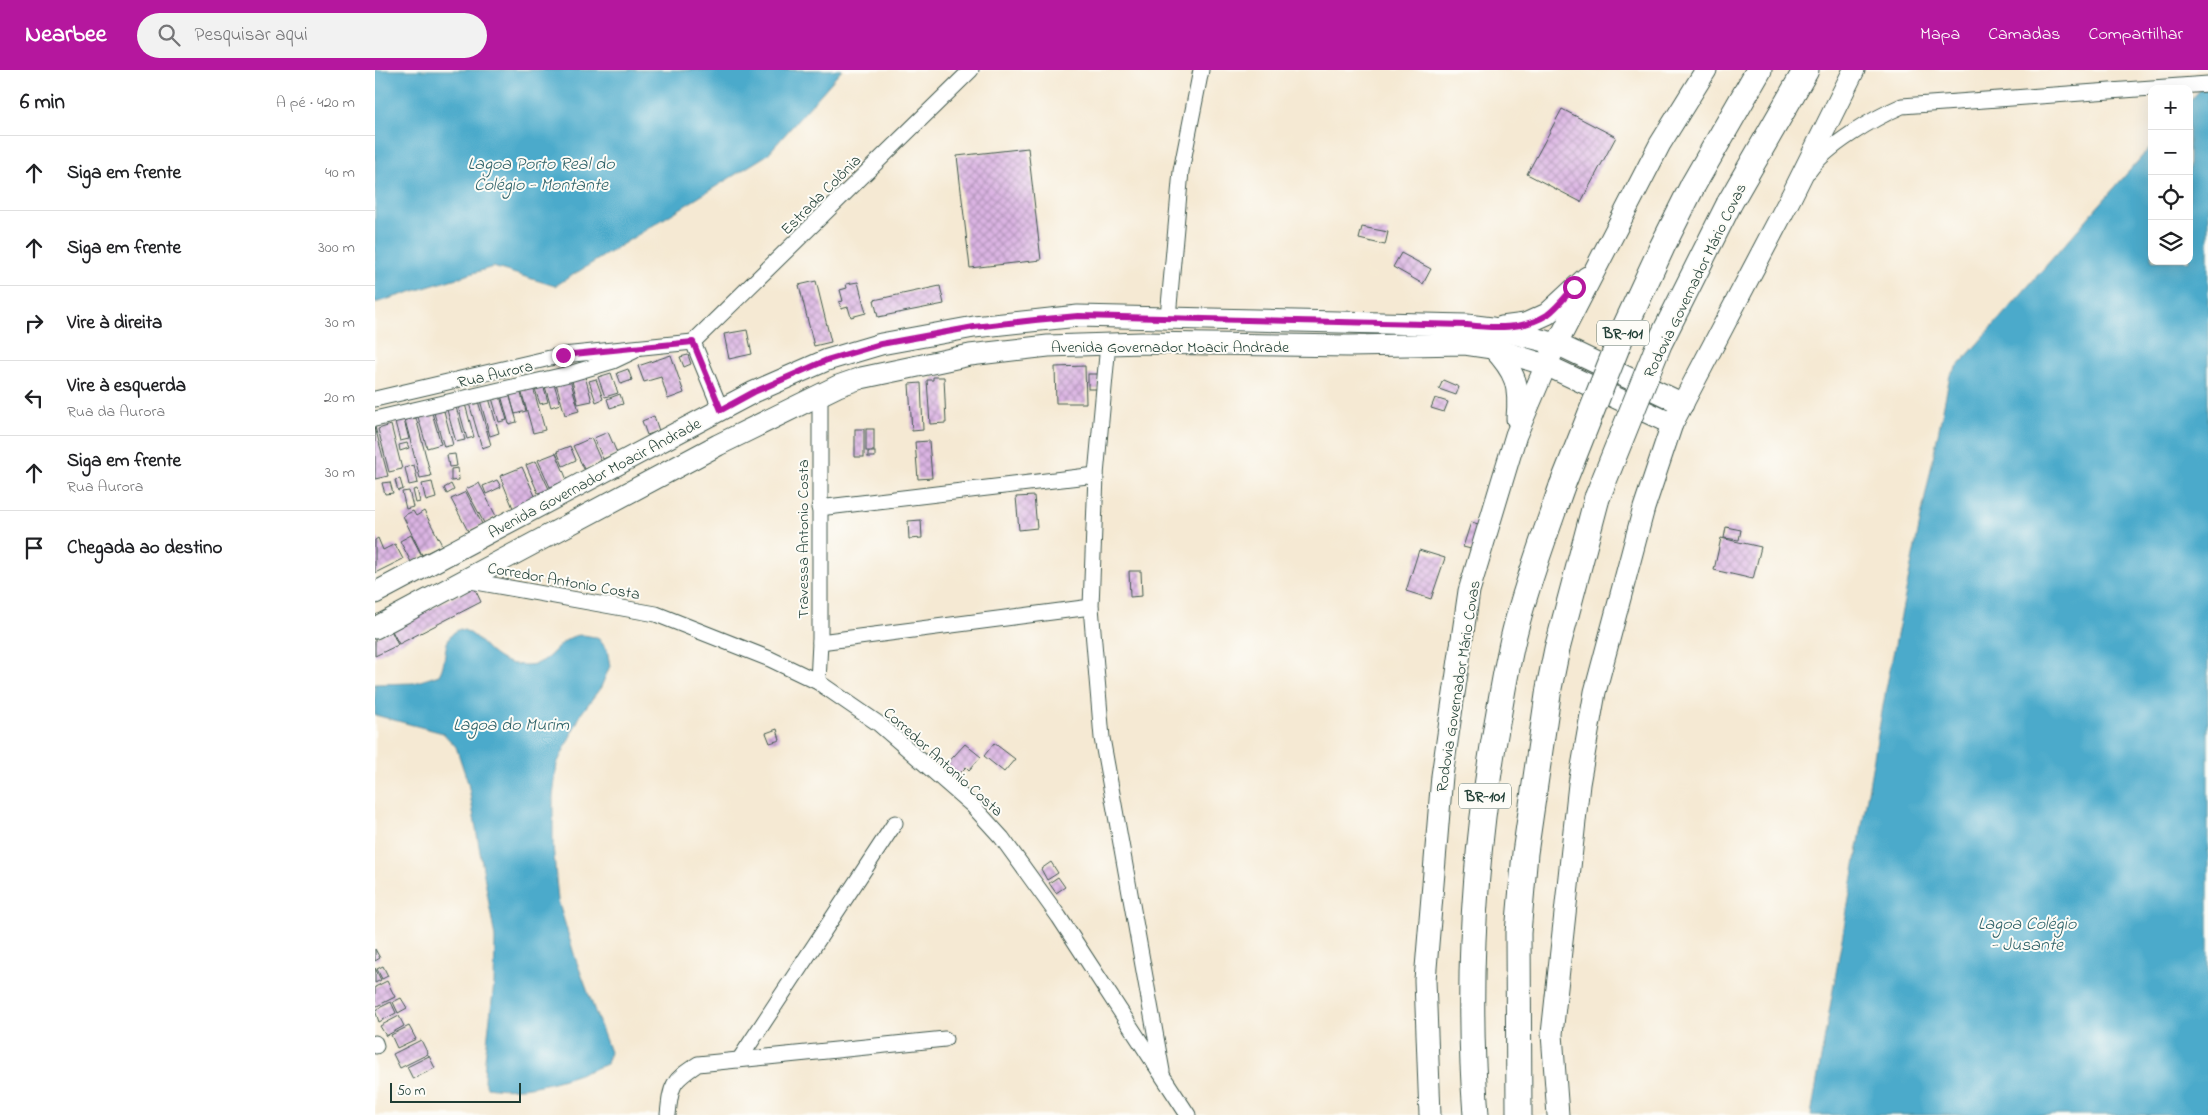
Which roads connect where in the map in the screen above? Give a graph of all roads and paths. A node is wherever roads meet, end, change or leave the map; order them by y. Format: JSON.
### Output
{"nodes":[{"id":1,"x":971,"y":70,"type":"edge"},
{"id":2,"x":1201,"y":70,"type":"edge"},
{"id":3,"x":1706,"y":70,"type":"edge"},
{"id":4,"x":1759,"y":70,"type":"edge"},
{"id":5,"x":1806,"y":70,"type":"edge"},
{"id":6,"x":1854,"y":70,"type":"edge"},
{"id":7,"x":2208,"y":84,"type":"edge"},
{"id":8,"x":1791,"y":198,"type":"junction"},
{"id":9,"x":1595,"y":271,"type":"junction"},
{"id":10,"x":1168,"y":317,"type":"junction"},
{"id":11,"x":1492,"y":338,"type":"junction"},
{"id":12,"x":693,"y":342,"type":"junction"},
{"id":13,"x":1108,"y":344,"type":"junction"},
{"id":14,"x":1557,"y":344,"type":"junction"},
{"id":15,"x":644,"y":346,"type":"junction"},
{"id":16,"x":827,"y":360,"type":"junction"},
{"id":17,"x":1546,"y":365,"type":"junction"},
{"id":18,"x":829,"y":391,"type":"junction"},
{"id":19,"x":375,"y":399,"type":"edge"},
{"id":20,"x":1683,"y":404,"type":"junction"},
{"id":21,"x":721,"y":410,"type":"junction"},
{"id":22,"x":375,"y":419,"type":"edge"},
{"id":23,"x":1672,"y":424,"type":"junction"},
{"id":24,"x":1516,"y":435,"type":"junction"},
{"id":25,"x":1096,"y":475,"type":"junction"},
{"id":26,"x":819,"y":508,"type":"junction"},
{"id":27,"x":465,"y":580,"type":"junction"},
{"id":28,"x":375,"y":593,"type":"edge"},
{"id":29,"x":1091,"y":607,"type":"junction"},
{"id":30,"x":375,"y":628,"type":"edge"},
{"id":31,"x":820,"y":642,"type":"junction"},
{"id":32,"x":818,"y":682,"type":"junction"},
{"id":33,"x":895,"y":822,"type":"dead end"},
{"id":34,"x":945,"y":1039,"type":"dead end"},
{"id":35,"x":739,"y":1060,"type":"junction"},
{"id":36,"x":1163,"y":1077,"type":"junction"},
{"id":37,"x":669,"y":1115,"type":"edge"},
{"id":38,"x":1188,"y":1115,"type":"edge"},
{"id":39,"x":1430,"y":1115,"type":"edge"},
{"id":40,"x":1477,"y":1115,"type":"edge"},
{"id":41,"x":1519,"y":1115,"type":"edge"},
{"id":42,"x":1557,"y":1115,"type":"edge"}],
"edges":[{"from":1,"to":12,"type":"street","name":"Estrada Colônia"},
{"from":2,"to":10,"type":"street"},
{"from":3,"to":9,"type":"main road","name":"Rodovia Governador Mário Covas","number":"BR-101"},
{"from":4,"to":40,"type":"highway","number":"BR-101","bridge":true},
{"from":5,"to":41,"type":"highway","name":"Rodovia Governador Mário Covas","number":"BR-101","bridge":true},
{"from":6,"to":8,"type":"main road"},
{"from":7,"to":8,"type":"street"},
{"from":8,"to":20,"type":"main road"},
{"from":9,"to":11,"type":"main road"},
{"from":9,"to":14,"type":"main road","name":"Rodovia Governador Mário Covas","number":"BR-101"},
{"from":10,"to":11,"type":"main road","name":"Avenida Governador Moacir Andrade"},
{"from":10,"to":16,"type":"main road","name":"Avenida Governador Moacir Andrade"},
{"from":11,"to":13,"type":"main road","name":"Avenida Governador Moacir Andrade"},
{"from":11,"to":14,"type":"main road","name":"Avenida Governador Moacir Andrade"},
{"from":11,"to":17,"type":"main road","name":"Avenida Governador Moacir Andrade"},
{"from":11,"to":24,"type":"main road"},
{"from":12,"to":15,"type":"street"},
{"from":12,"to":21,"type":"street"},
{"from":13,"to":18,"type":"main road","name":"Avenida Governador Moacir Andrade"},
{"from":13,"to":25,"type":"street"},
{"from":14,"to":17,"type":"main road","name":"Rodovia Governador Mário Covas","number":"BR-101"},
{"from":14,"to":20,"type":"main road","name":"Avenida Governador Moacir Andrade"},
{"from":15,"to":19,"type":"street","name":"Rua Aurora"},
{"from":15,"to":22,"type":"street","name":"Rua Aurora"},
{"from":16,"to":18,"type":"main road"},
{"from":16,"to":21,"type":"main road","name":"Avenida Governador Moacir Andrade"},
{"from":17,"to":23,"type":"main road","name":"Avenida Governador Moacir Andrade"},
{"from":17,"to":24,"type":"main road","name":"Rodovia Governador Mário Covas","number":"BR-101"},
{"from":18,"to":26,"type":"street","name":"Travessa Antonio Costa"},
{"from":18,"to":27,"type":"main road","name":"Avenida Governador Moacir Andrade"},
{"from":20,"to":23,"type":"main road"},
{"from":21,"to":28,"type":"main road","name":"Avenida Governador Moacir Andrade"},
{"from":23,"to":42,"type":"main road"},
{"from":24,"to":39,"type":"main road","name":"Rodovia Governador Mário Covas","number":"BR-101"},
{"from":25,"to":26,"type":"street"},
{"from":25,"to":29,"type":"street"},
{"from":26,"to":31,"type":"street","name":"Travessa Antonio Costa"},
{"from":27,"to":30,"type":"main road","name":"Avenida Governador Moacir Andrade"},
{"from":27,"to":32,"type":"street","name":"Corredor Antonio Costa"},
{"from":29,"to":31,"type":"street"},
{"from":29,"to":36,"type":"street"},
{"from":31,"to":32,"type":"street","name":"Travessa Antonio Costa"},
{"from":32,"to":36,"type":"street","name":"Corredor Antonio Costa"},
{"from":33,"to":35,"type":"street"},
{"from":34,"to":35,"type":"street"},
{"from":35,"to":37,"type":"street"},
{"from":36,"to":38,"type":"street","name":"Corredor Antonio Costa"}]}
